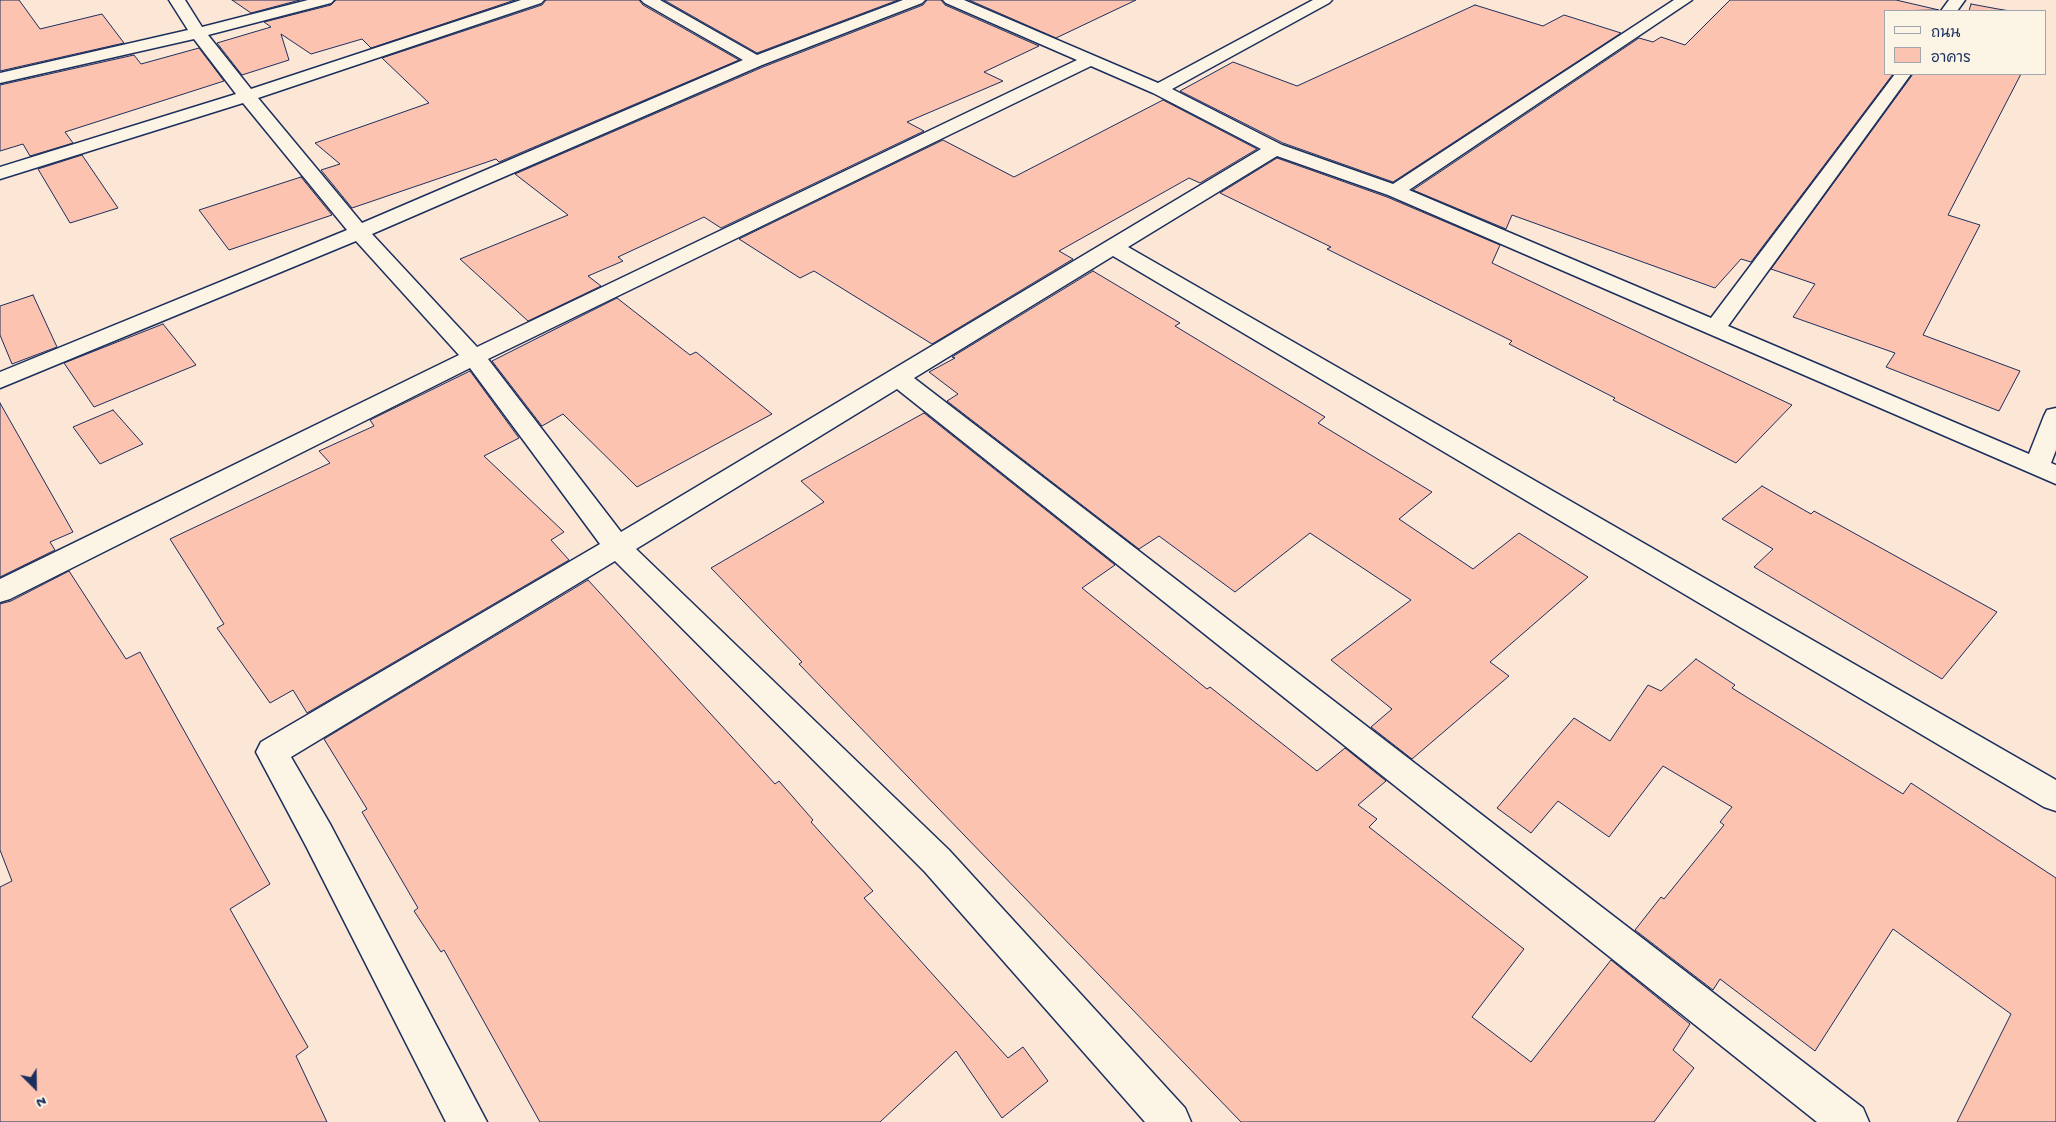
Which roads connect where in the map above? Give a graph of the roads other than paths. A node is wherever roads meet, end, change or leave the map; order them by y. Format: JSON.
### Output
{"nodes":[{"id":1,"x":177,"y":0,"type":"edge"},
{"id":2,"x":326,"y":0,"type":"edge"},
{"id":3,"x":536,"y":0,"type":"edge"},
{"id":4,"x":649,"y":0,"type":"edge"},
{"id":5,"x":917,"y":0,"type":"edge"},
{"id":6,"x":951,"y":0,"type":"edge"},
{"id":7,"x":1324,"y":0,"type":"edge"},
{"id":8,"x":1684,"y":0,"type":"edge"},
{"id":9,"x":1958,"y":0,"type":"edge"},
{"id":10,"x":1950,"y":10,"type":"edge"},
{"id":11,"x":198,"y":33,"type":"junction"},
{"id":12,"x":1090,"y":60,"type":"junction"},
{"id":13,"x":756,"y":61,"type":"junction"},
{"id":14,"x":1902,"y":75,"type":"edge"},
{"id":15,"x":0,"y":78,"type":"edge"},
{"id":16,"x":1159,"y":89,"type":"junction"},
{"id":17,"x":247,"y":96,"type":"junction"},
{"id":18,"x":1275,"y":149,"type":"junction"},
{"id":19,"x":0,"y":173,"type":"edge"},
{"id":20,"x":1395,"y":191,"type":"junction"},
{"id":21,"x":359,"y":232,"type":"junction"},
{"id":22,"x":1112,"y":248,"type":"junction"},
{"id":23,"x":1714,"y":328,"type":"junction"},
{"id":24,"x":474,"y":357,"type":"junction"},
{"id":25,"x":898,"y":378,"type":"junction"},
{"id":26,"x":0,"y":381,"type":"edge"},
{"id":27,"x":2056,"y":416,"type":"edge"},
{"id":28,"x":2047,"y":471,"type":"edge"},
{"id":29,"x":617,"y":547,"type":"junction"},
{"id":30,"x":0,"y":592,"type":"edge"},
{"id":31,"x":2056,"y":797,"type":"edge"},
{"id":32,"x":467,"y":1122,"type":"edge"},
{"id":33,"x":1171,"y":1122,"type":"edge"},
{"id":34,"x":1849,"y":1122,"type":"edge"}],
"edges":[{"from":1,"to":11,"type":"street"},
{"from":2,"to":11,"type":"street"},
{"from":3,"to":17,"type":"street"},
{"from":4,"to":13,"type":"street"},
{"from":5,"to":13,"type":"street"},
{"from":6,"to":12,"type":"street"},
{"from":7,"to":16,"type":"street"},
{"from":8,"to":20,"type":"street"},
{"from":9,"to":10,"type":"street"},
{"from":11,"to":15,"type":"street"},
{"from":11,"to":17,"type":"street"},
{"from":12,"to":16,"type":"street"},
{"from":12,"to":24,"type":"street"},
{"from":13,"to":21,"type":"street"},
{"from":14,"to":23,"type":"street"},
{"from":16,"to":18,"type":"street"},
{"from":17,"to":19,"type":"street"},
{"from":17,"to":21,"type":"street"},
{"from":18,"to":20,"type":"street"},
{"from":18,"to":22,"type":"street"},
{"from":20,"to":23,"type":"street"},
{"from":21,"to":24,"type":"street"},
{"from":21,"to":26,"type":"street"},
{"from":22,"to":25,"type":"street"},
{"from":22,"to":31,"type":"street"},
{"from":23,"to":28,"type":"street"},
{"from":24,"to":29,"type":"street"},
{"from":24,"to":30,"type":"street"},
{"from":25,"to":29,"type":"street"},
{"from":25,"to":34,"type":"street"},
{"from":27,"to":28,"type":"street"},
{"from":29,"to":32,"type":"street"},
{"from":29,"to":33,"type":"street"}]}
